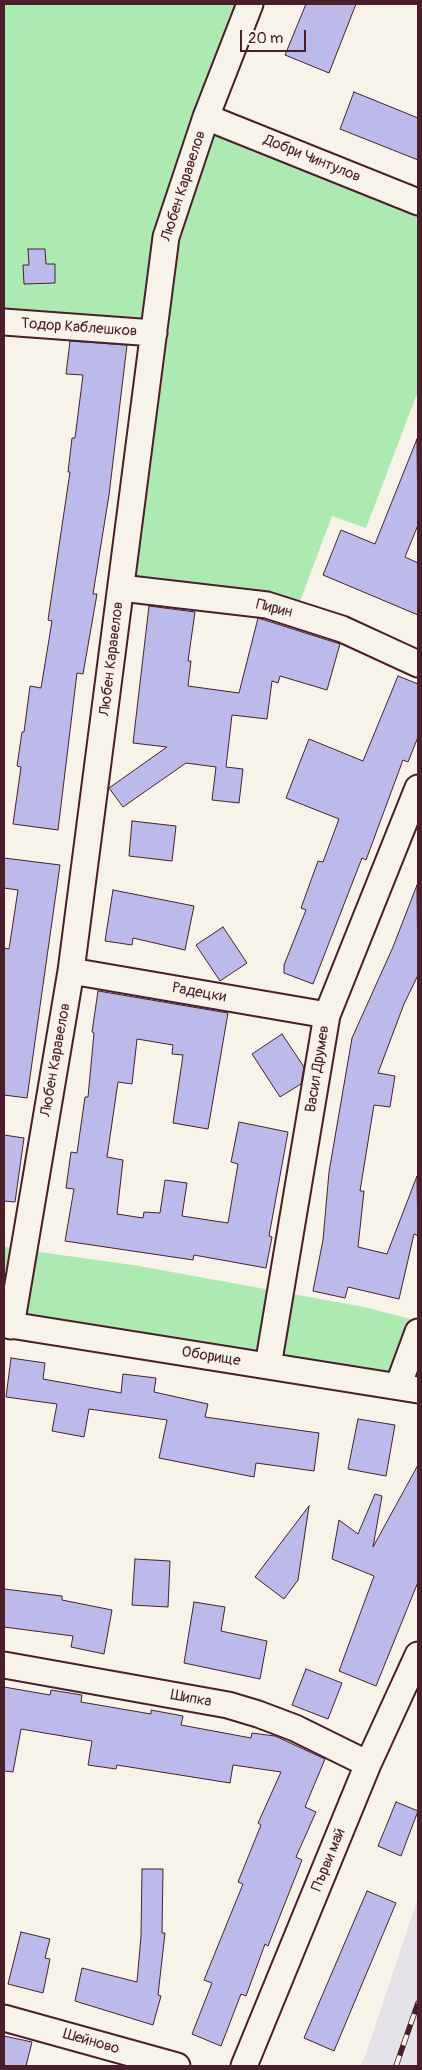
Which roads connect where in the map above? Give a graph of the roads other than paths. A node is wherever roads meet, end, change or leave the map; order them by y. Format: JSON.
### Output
{"nodes":[{"id":1,"x":250,"y":4,"type":"edge"},
{"id":2,"x":206,"y":117,"type":"junction"},
{"id":3,"x":418,"y":202,"type":"edge"},
{"id":4,"x":4,"y":322,"type":"edge"},
{"id":5,"x":154,"y":333,"type":"junction"},
{"id":6,"x":121,"y":588,"type":"junction"},
{"id":7,"x":418,"y":664,"type":"edge"},
{"id":8,"x":418,"y":788,"type":"edge"},
{"id":9,"x":71,"y":971,"type":"junction"},
{"id":10,"x":327,"y":1015,"type":"junction"},
{"id":11,"x":7,"y":1325,"type":"edge"},
{"id":12,"x":418,"y":1332,"type":"edge"},
{"id":13,"x":268,"y":1366,"type":"junction"},
{"id":14,"x":408,"y":1388,"type":"edge"},
{"id":15,"x":418,"y":1655,"type":"edge"},
{"id":16,"x":4,"y":1665,"type":"edge"},
{"id":17,"x":368,"y":1764,"type":"junction"},
{"id":18,"x":4,"y":2018,"type":"edge"},
{"id":19,"x":178,"y":2066,"type":"edge"},
{"id":20,"x":244,"y":2066,"type":"edge"}],
"edges":[{"from":1,"to":2,"type":"street","name":"Любен Каравелов"},
{"from":2,"to":3,"type":"street","name":"Добри Чинтулов"},
{"from":2,"to":5,"type":"street","name":"Любен Каравелов"},
{"from":4,"to":5,"type":"street","name":"Тодор Каблешков"},
{"from":5,"to":6,"type":"street","name":"Любен Каравелов"},
{"from":6,"to":7,"type":"street","name":"Пирин"},
{"from":6,"to":9,"type":"street","name":"Любен Каравелов"},
{"from":8,"to":10,"type":"street","name":"Васил Друмев"},
{"from":9,"to":10,"type":"street","name":"Радецки"},
{"from":9,"to":11,"type":"street","name":"Любен Каравелов"},
{"from":10,"to":13,"type":"street","name":"Васил Друмев"},
{"from":11,"to":13,"type":"street","name":"Оборище"},
{"from":12,"to":14,"type":"street"},
{"from":13,"to":14,"type":"street","name":"Оборище"},
{"from":15,"to":17,"type":"street","name":"Първи май"},
{"from":16,"to":17,"type":"street","name":"Шипка"},
{"from":17,"to":20,"type":"street","name":"Първи май"},
{"from":18,"to":19,"type":"street","name":"Шейново"}]}
